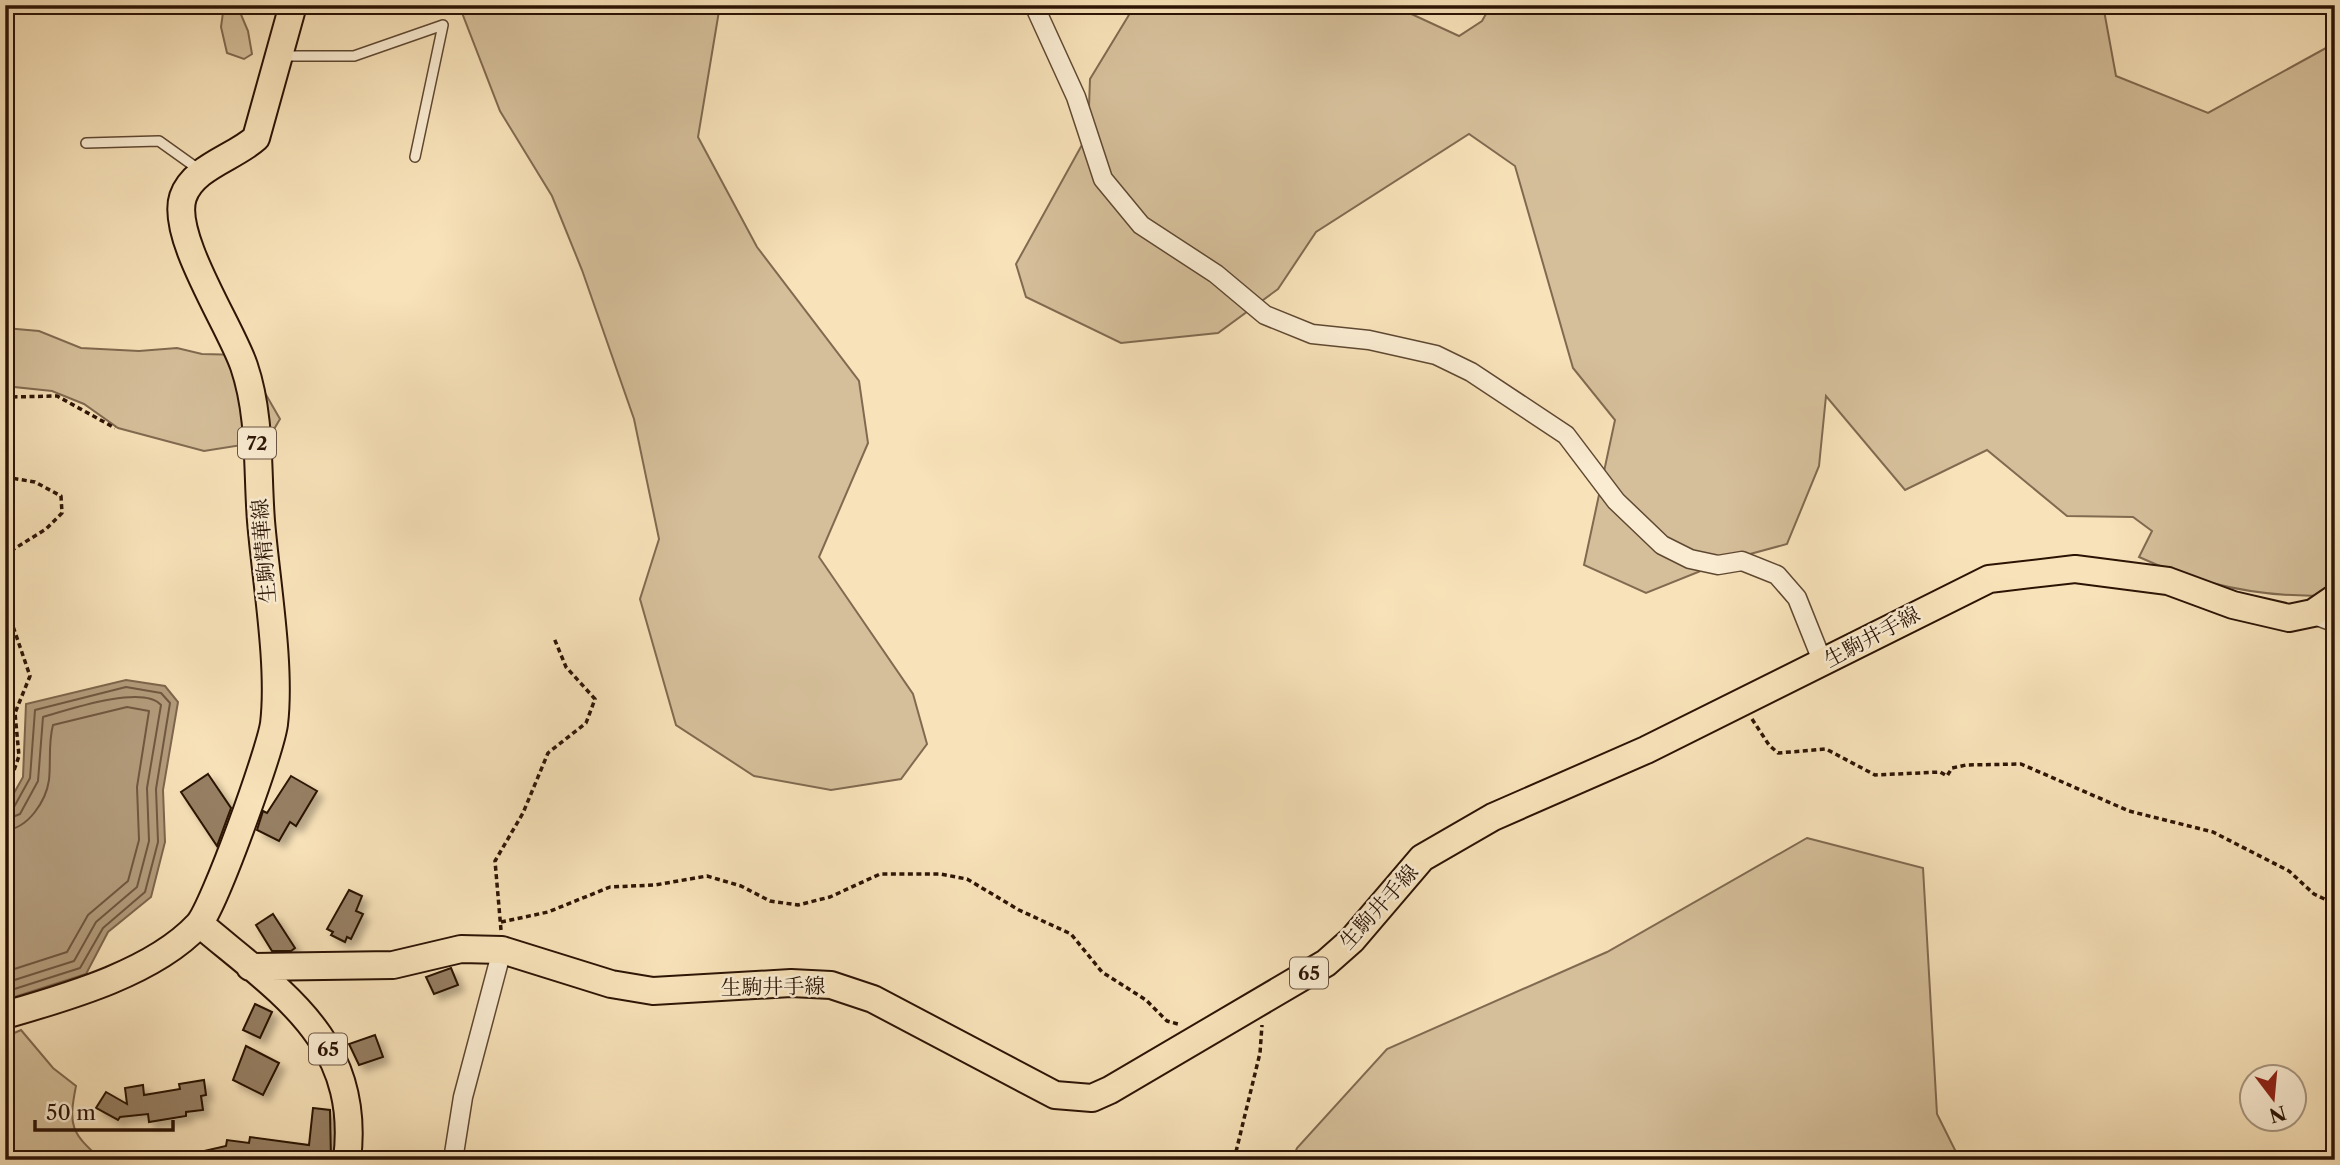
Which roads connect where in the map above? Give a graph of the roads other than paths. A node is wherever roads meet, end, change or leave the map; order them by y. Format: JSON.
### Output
{"nodes":[{"id":1,"x":292,"y":5,"type":"edge"},
{"id":2,"x":1034,"y":5,"type":"edge"},
{"id":3,"x":280,"y":57,"type":"junction"},
{"id":4,"x":86,"y":143,"type":"dead end"},
{"id":5,"x":415,"y":157,"type":"dead end"},
{"id":6,"x":203,"y":172,"type":"junction"},
{"id":7,"x":2335,"y":598,"type":"edge"},
{"id":8,"x":2324,"y":617,"type":"edge"},
{"id":9,"x":1823,"y":663,"type":"junction"},
{"id":10,"x":200,"y":923,"type":"junction"},
{"id":11,"x":502,"y":950,"type":"junction"},
{"id":12,"x":250,"y":967,"type":"junction"},
{"id":13,"x":5,"y":1015,"type":"edge"},
{"id":14,"x":347,"y":1160,"type":"edge"},
{"id":15,"x":453,"y":1160,"type":"edge"}],
"edges":[{"from":1,"to":3,"type":"main road","name":"生駒精華線","number":"72"},
{"from":2,"to":9,"type":"street"},
{"from":3,"to":5,"type":"lane"},
{"from":3,"to":6,"type":"main road","name":"生駒精華線","number":"72"},
{"from":4,"to":6,"type":"lane"},
{"from":6,"to":10,"type":"main road","name":"生駒精華線","number":"72"},
{"from":7,"to":8,"type":"main road","name":"生駒井手線","number":"65"},
{"from":8,"to":9,"type":"main road","name":"生駒井手線","number":"65"},
{"from":9,"to":11,"type":"main road","name":"生駒井手線","number":"65"},
{"from":10,"to":12,"type":"main road","number":"65"},
{"from":10,"to":13,"type":"main road"},
{"from":11,"to":12,"type":"main road","name":"生駒井手線","number":"65"},
{"from":11,"to":15,"type":"street"},
{"from":12,"to":14,"type":"main road","number":"65"}]}
